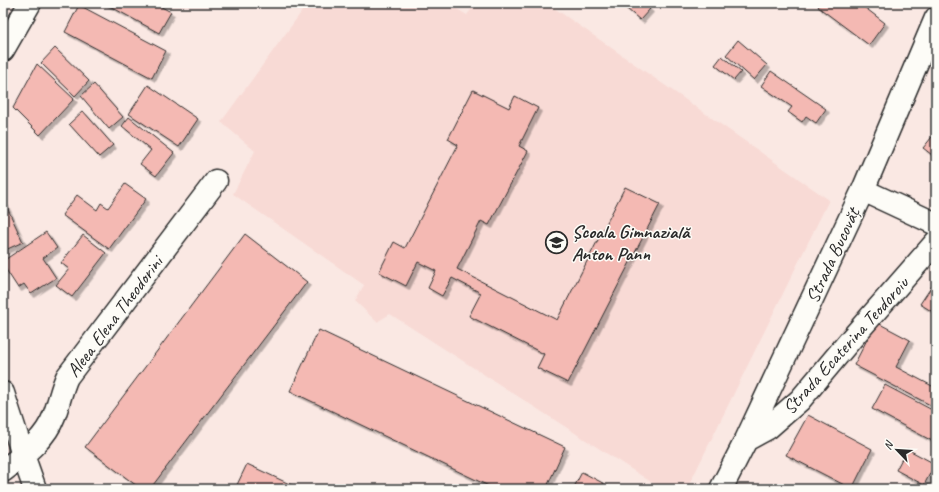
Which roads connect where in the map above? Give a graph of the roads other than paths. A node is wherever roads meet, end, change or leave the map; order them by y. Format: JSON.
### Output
{"nodes":[{"id":1,"x":30,"y":3,"type":"edge"},
{"id":2,"x":936,"y":18,"type":"edge"},
{"id":3,"x":3,"y":50,"type":"edge"},
{"id":4,"x":216,"y":181,"type":"dead end"},
{"id":5,"x":863,"y":190,"type":"junction"},
{"id":6,"x":936,"y":224,"type":"edge"},
{"id":7,"x":936,"y":242,"type":"edge"},
{"id":8,"x":3,"y":393,"type":"edge"},
{"id":9,"x":746,"y":440,"type":"junction"},
{"id":10,"x":22,"y":455,"type":"junction"},
{"id":11,"x":3,"y":471,"type":"edge"},
{"id":12,"x":35,"y":489,"type":"edge"},
{"id":13,"x":721,"y":489,"type":"edge"}],
"edges":[{"from":1,"to":3,"type":"street"},
{"from":2,"to":5,"type":"street","name":"Strada Bucovăț"},
{"from":4,"to":10,"type":"street","name":"Aleea Elena Theodorini"},
{"from":5,"to":6,"type":"street"},
{"from":5,"to":9,"type":"street","name":"Strada Bucovăț"},
{"from":7,"to":9,"type":"street","name":"Strada Ecaterina Teodoroiu"},
{"from":8,"to":10,"type":"street"},
{"from":9,"to":13,"type":"street","name":"Strada Bucovăț"},
{"from":10,"to":11,"type":"street","name":"Aleea Elena Theodorini"},
{"from":10,"to":12,"type":"street"}]}
